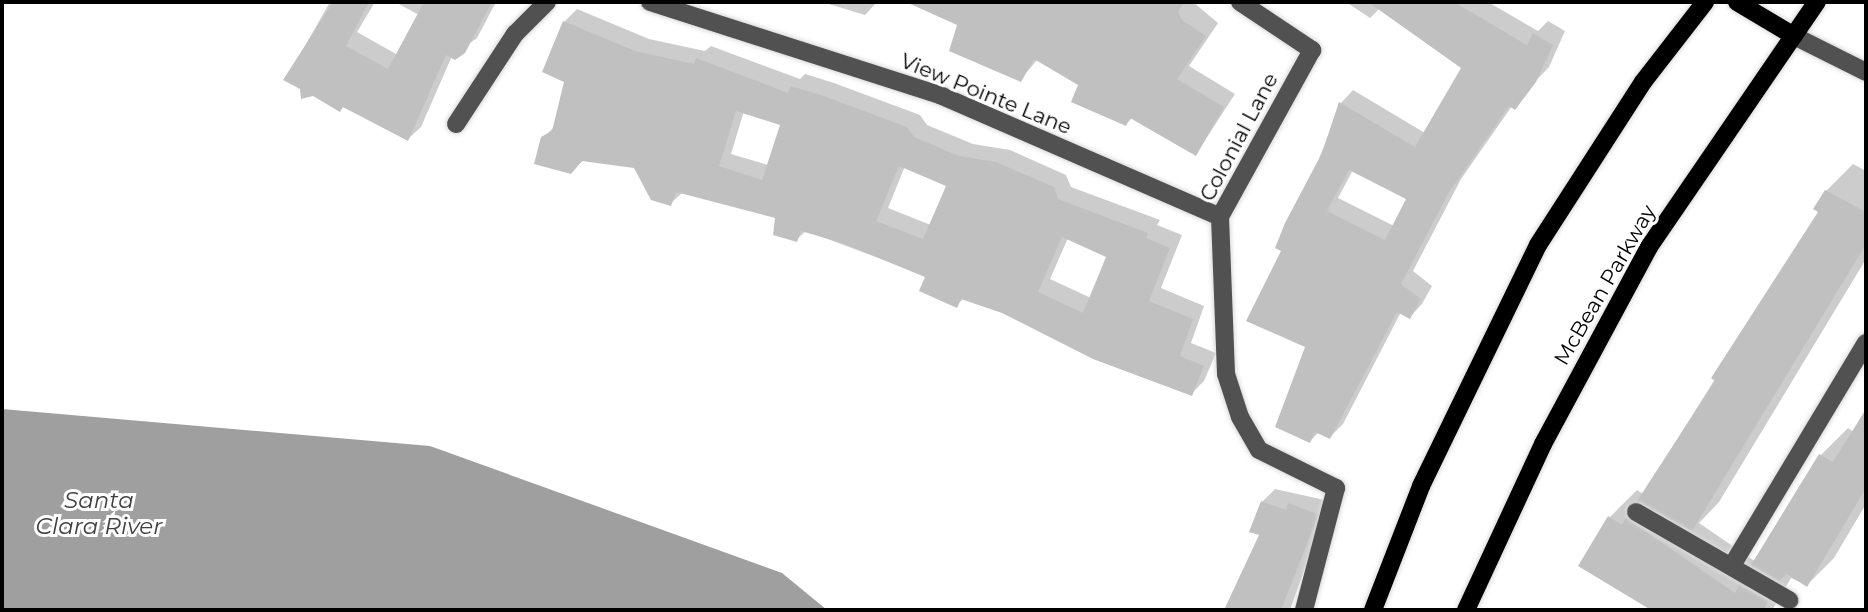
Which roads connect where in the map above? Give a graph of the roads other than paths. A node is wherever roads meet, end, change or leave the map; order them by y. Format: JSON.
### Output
{"nodes":[{"id":1,"x":547,"y":2,"type":"edge"},
{"id":2,"x":650,"y":2,"type":"edge"},
{"id":3,"x":1240,"y":2,"type":"edge"},
{"id":4,"x":1706,"y":2,"type":"edge"},
{"id":5,"x":1737,"y":2,"type":"edge"},
{"id":6,"x":1817,"y":2,"type":"edge"},
{"id":7,"x":1794,"y":36,"type":"junction"},
{"id":8,"x":1866,"y":72,"type":"edge"},
{"id":9,"x":456,"y":124,"type":"dead end"},
{"id":10,"x":1220,"y":217,"type":"junction"},
{"id":11,"x":1866,"y":343,"type":"edge"},
{"id":12,"x":1636,"y":512,"type":"dead end"},
{"id":13,"x":1733,"y":564,"type":"junction"},
{"id":14,"x":1789,"y":600,"type":"dead end"},
{"id":15,"x":1304,"y":610,"type":"edge"},
{"id":16,"x":1373,"y":610,"type":"edge"},
{"id":17,"x":1466,"y":610,"type":"edge"}],
"edges":[{"from":1,"to":9,"type":"street"},
{"from":2,"to":10,"type":"street","name":"View Pointe Lane"},
{"from":3,"to":10,"type":"street","name":"Colonial Lane"},
{"from":4,"to":16,"type":"main road"},
{"from":5,"to":7,"type":"main road"},
{"from":6,"to":7,"type":"main road","name":"McBean Parkway"},
{"from":7,"to":8,"type":"street"},
{"from":7,"to":17,"type":"main road","name":"McBean Parkway"},
{"from":10,"to":15,"type":"street","name":"Colonial Lane"},
{"from":11,"to":13,"type":"street"},
{"from":12,"to":13,"type":"street"},
{"from":13,"to":14,"type":"street"}]}
